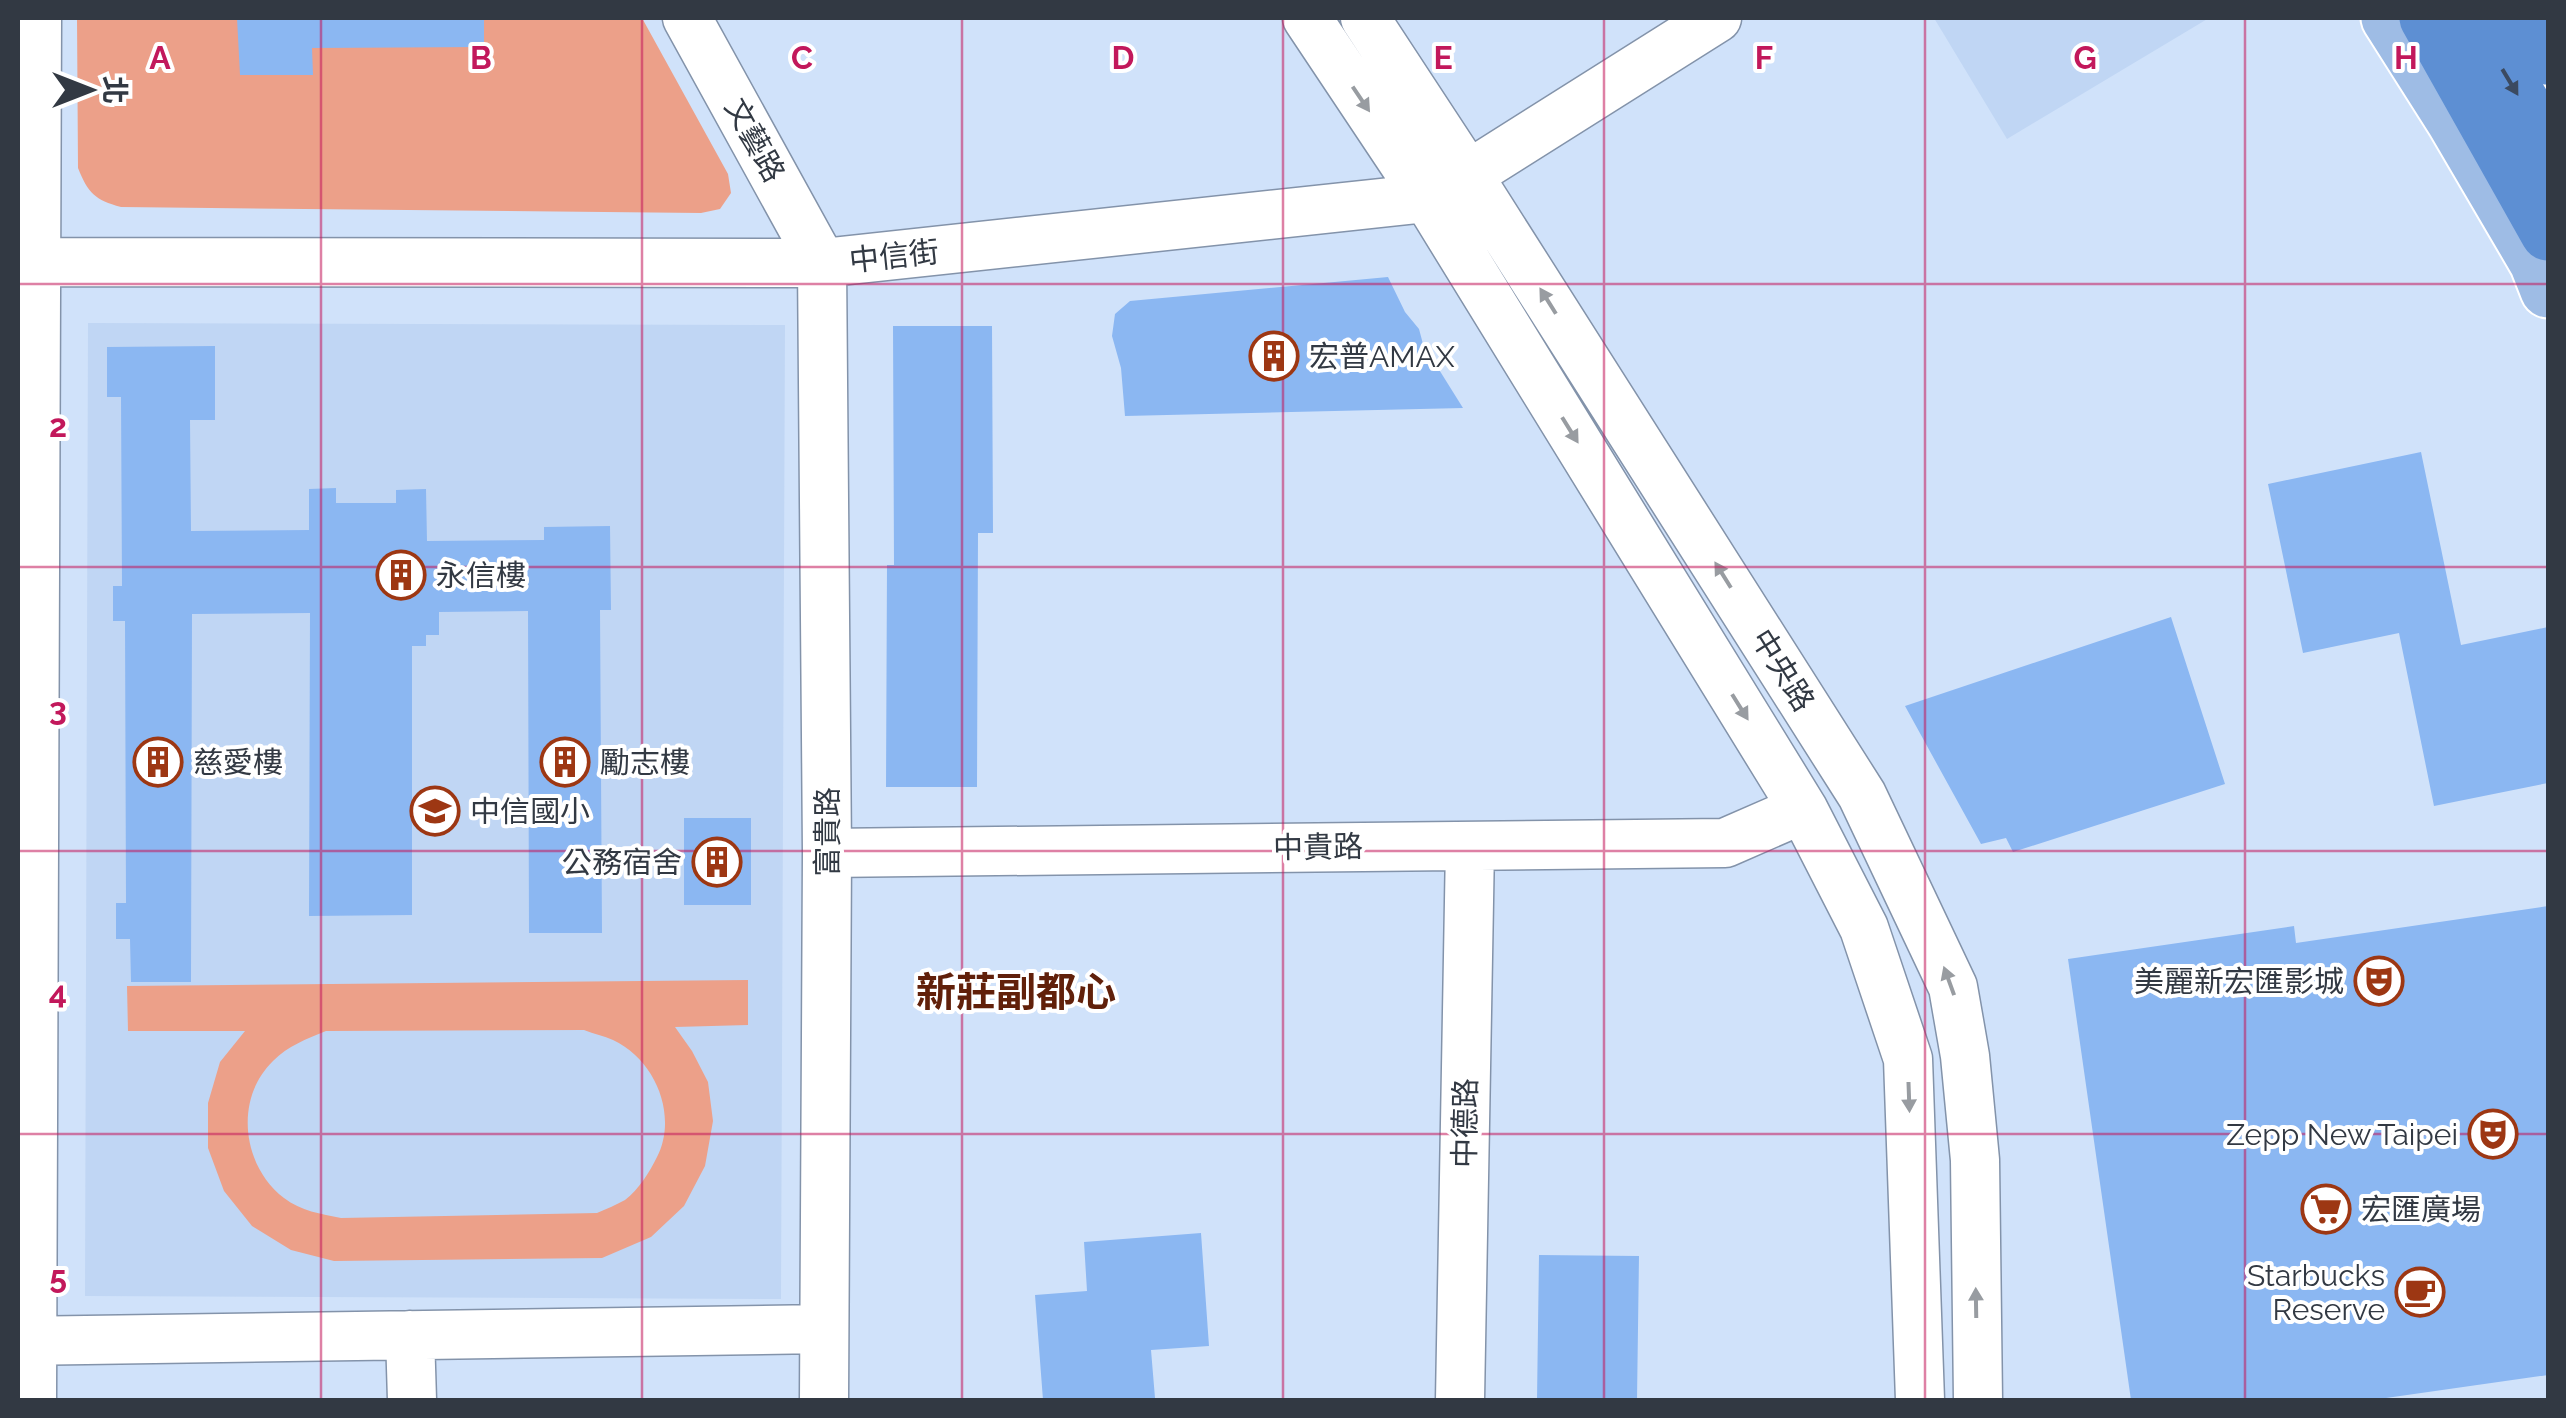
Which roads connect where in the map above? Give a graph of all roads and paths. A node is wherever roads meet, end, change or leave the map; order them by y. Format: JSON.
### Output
{"nodes":[{"id":1,"x":37,"y":18,"type":"edge"},
{"id":2,"x":687,"y":18,"type":"edge"},
{"id":3,"x":1307,"y":18,"type":"edge"},
{"id":4,"x":1365,"y":18,"type":"edge"},
{"id":5,"x":1717,"y":18,"type":"edge"},
{"id":6,"x":2472,"y":18,"type":"edge"},
{"id":7,"x":2525,"y":18,"type":"edge"},
{"id":8,"x":2539,"y":18,"type":"edge"},
{"id":9,"x":2409,"y":26,"type":"edge"},
{"id":10,"x":2548,"y":32,"type":"edge"},
{"id":11,"x":2548,"y":57,"type":"edge"},
{"id":12,"x":2548,"y":146,"type":"edge"},
{"id":13,"x":1468,"y":175,"type":"junction"},
{"id":14,"x":1427,"y":198,"type":"junction"},
{"id":15,"x":2548,"y":233,"type":"edge"},
{"id":16,"x":27,"y":261,"type":"edge"},
{"id":17,"x":822,"y":264,"type":"junction"},
{"id":18,"x":2548,"y":290,"type":"edge"},
{"id":19,"x":1803,"y":809,"type":"junction"},
{"id":20,"x":1470,"y":846,"type":"junction"},
{"id":21,"x":827,"y":852,"type":"junction"},
{"id":22,"x":824,"y":1329,"type":"junction"},
{"id":23,"x":410,"y":1335,"type":"junction"},
{"id":24,"x":25,"y":1341,"type":"edge"},
{"id":25,"x":32,"y":1400,"type":"edge"},
{"id":26,"x":412,"y":1400,"type":"edge"},
{"id":27,"x":824,"y":1400,"type":"edge"},
{"id":28,"x":1460,"y":1400,"type":"edge"},
{"id":29,"x":1920,"y":1400,"type":"edge"},
{"id":30,"x":1978,"y":1400,"type":"edge"}],
"edges":[{"from":1,"to":16,"type":"street"},
{"from":2,"to":17,"type":"street","name":"文藝路"},
{"from":3,"to":14,"type":"street","name":"中央路","one_way":true},
{"from":4,"to":13,"type":"street","name":"中央路"},
{"from":5,"to":13,"type":"street","name":"中信街"},
{"from":6,"to":12,"type":"highway","one_way":true},
{"from":7,"to":11,"type":"highway"},
{"from":8,"to":10,"type":"main road"},
{"from":9,"to":15,"type":"highway"},
{"from":9,"to":18,"type":"main road"},
{"from":13,"to":14,"type":"street","name":"中信街"},
{"from":30,"to":13,"type":"street","name":"中央路","one_way":true},
{"from":14,"to":17,"type":"street","name":"中信街"},
{"from":14,"to":19,"type":"street","name":"中央路","one_way":true},
{"from":16,"to":17,"type":"street","name":"中信街"},
{"from":16,"to":24,"type":"street"},
{"from":17,"to":21,"type":"street","name":"富貴路"},
{"from":19,"to":20,"type":"street","name":"中貴路"},
{"from":19,"to":29,"type":"street","name":"中央路","one_way":true},
{"from":20,"to":21,"type":"street","name":"中貴路"},
{"from":20,"to":28,"type":"street","name":"中德路"},
{"from":21,"to":22,"type":"street","name":"富貴路"},
{"from":22,"to":23,"type":"street"},
{"from":22,"to":27,"type":"street","name":"富貴路"},
{"from":23,"to":24,"type":"street"},
{"from":23,"to":26,"type":"street"},
{"from":24,"to":25,"type":"street"}]}
